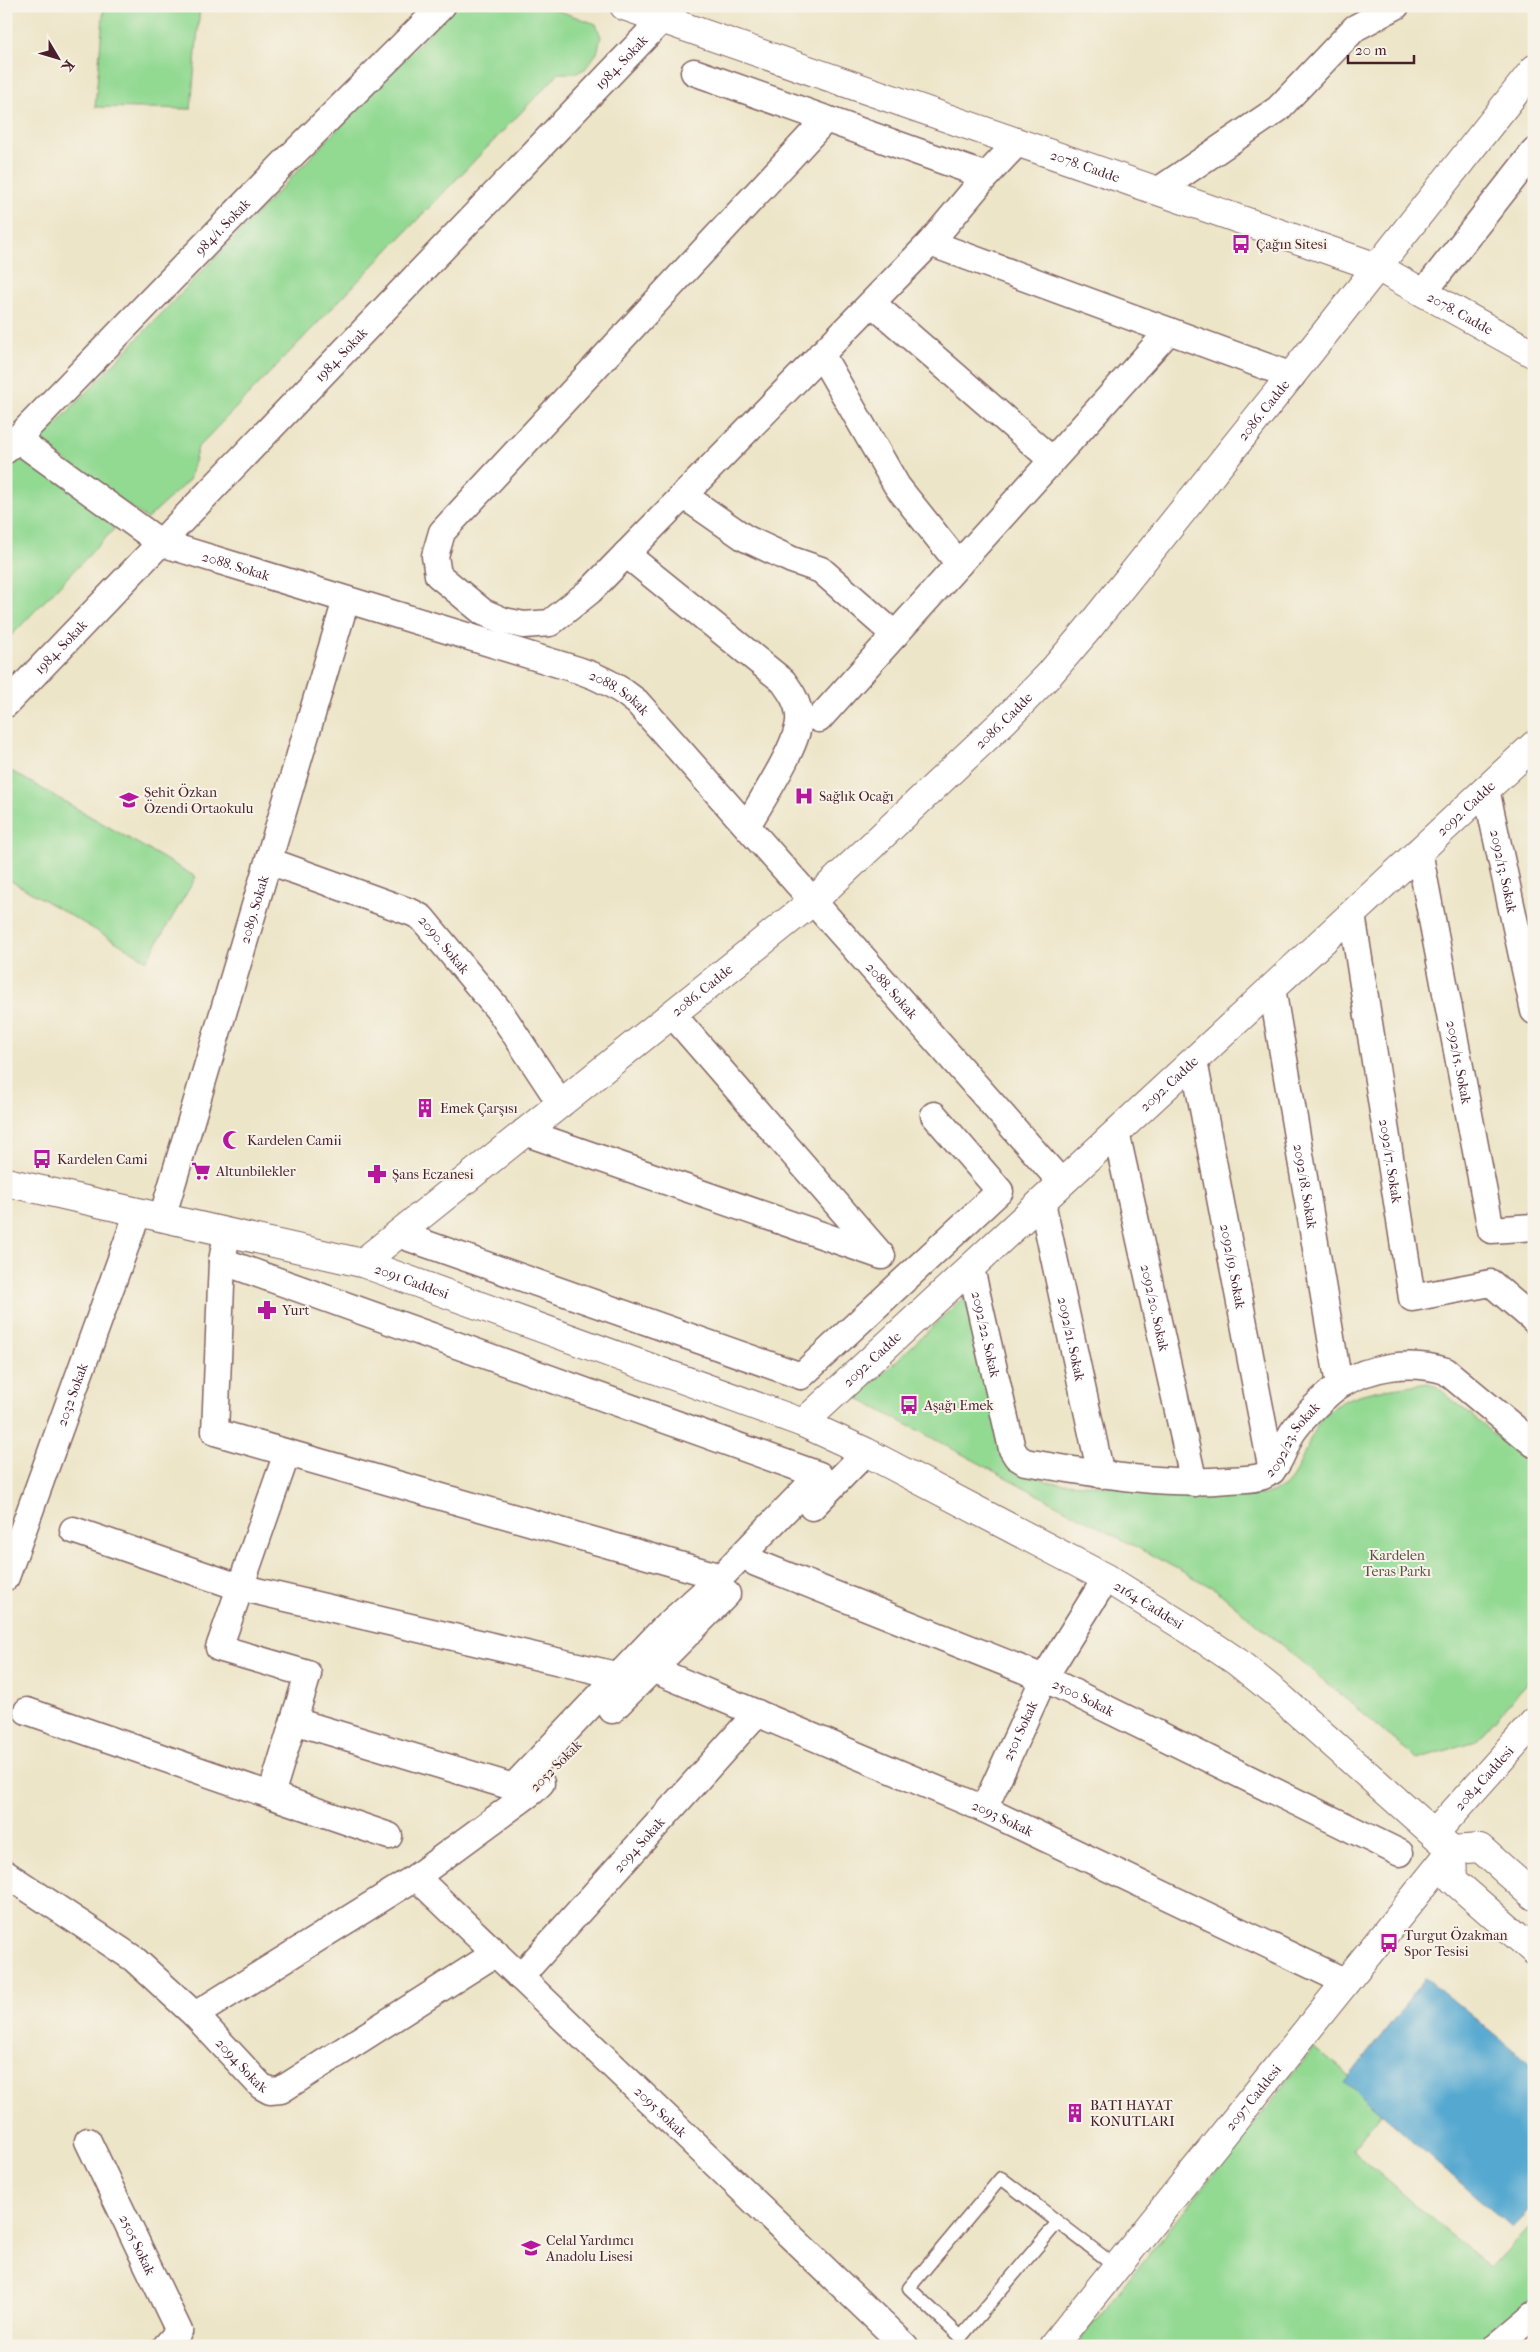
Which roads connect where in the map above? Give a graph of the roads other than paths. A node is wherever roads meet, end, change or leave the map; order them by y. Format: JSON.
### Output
{"nodes":[{"id":1,"x":442,"y":6,"type":"edge"},
{"id":2,"x":624,"y":6,"type":"edge"},
{"id":3,"x":1396,"y":6,"type":"edge"},
{"id":4,"x":668,"y":13,"type":"edge"},
{"id":5,"x":1534,"y":69,"type":"edge"},
{"id":6,"x":694,"y":72,"type":"dead end"},
{"id":7,"x":826,"y":119,"type":"junction"},
{"id":8,"x":1018,"y":142,"type":"junction"},
{"id":9,"x":1534,"y":152,"type":"edge"},
{"id":10,"x":986,"y":176,"type":"junction"},
{"id":11,"x":1159,"y":190,"type":"junction"},
{"id":12,"x":930,"y":243,"type":"junction"},
{"id":13,"x":1377,"y":267,"type":"junction"},
{"id":14,"x":1424,"y":292,"type":"junction"},
{"id":15,"x":872,"y":303,"type":"junction"},
{"id":16,"x":1169,"y":331,"type":"junction"},
{"id":17,"x":821,"y":354,"type":"junction"},
{"id":18,"x":1534,"y":354,"type":"edge"},
{"id":19,"x":1292,"y":376,"type":"junction"},
{"id":20,"x":12,"y":444,"type":"edge"},
{"id":21,"x":1052,"y":460,"type":"junction"},
{"id":22,"x":683,"y":495,"type":"junction"},
{"id":23,"x":161,"y":543,"type":"junction"},
{"id":24,"x":626,"y":554,"type":"junction"},
{"id":25,"x":959,"y":564,"type":"junction"},
{"id":26,"x":346,"y":600,"type":"junction"},
{"id":27,"x":895,"y":634,"type":"junction"},
{"id":28,"x":6,"y":704,"type":"edge"},
{"id":29,"x":819,"y":719,"type":"dead end"},
{"id":30,"x":1534,"y":745,"type":"edge"},
{"id":31,"x":1486,"y":789,"type":"junction"},
{"id":32,"x":747,"y":826,"type":"junction"},
{"id":33,"x":1419,"y":851,"type":"junction"},
{"id":34,"x":268,"y":861,"type":"junction"},
{"id":35,"x":813,"y":901,"type":"junction"},
{"id":36,"x":1352,"y":914,"type":"junction"},
{"id":37,"x":1272,"y":988,"type":"junction"},
{"id":38,"x":1534,"y":1011,"type":"edge"},
{"id":39,"x":672,"y":1014,"type":"junction"},
{"id":40,"x":1194,"y":1061,"type":"junction"},
{"id":41,"x":561,"y":1104,"type":"junction"},
{"id":42,"x":934,"y":1115,"type":"dead end"},
{"id":43,"x":524,"y":1132,"type":"junction"},
{"id":44,"x":1116,"y":1132,"type":"junction"},
{"id":45,"x":6,"y":1182,"type":"edge"},
{"id":46,"x":1062,"y":1183,"type":"junction"},
{"id":47,"x":1042,"y":1202,"type":"junction"},
{"id":48,"x":150,"y":1215,"type":"junction"},
{"id":49,"x":1534,"y":1227,"type":"edge"},
{"id":50,"x":227,"y":1232,"type":"junction"},
{"id":51,"x":398,"y":1234,"type":"junction"},
{"id":52,"x":882,"y":1256,"type":"junction"},
{"id":53,"x":222,"y":1261,"type":"junction"},
{"id":54,"x":362,"y":1263,"type":"junction"},
{"id":55,"x":970,"y":1268,"type":"junction"},
{"id":56,"x":905,"y":1282,"type":"junction"},
{"id":57,"x":1534,"y":1320,"type":"edge"},
{"id":58,"x":1339,"y":1385,"type":"junction"},
{"id":59,"x":803,"y":1423,"type":"junction"},
{"id":60,"x":1534,"y":1444,"type":"edge"},
{"id":61,"x":286,"y":1452,"type":"junction"},
{"id":62,"x":866,"y":1452,"type":"junction"},
{"id":63,"x":1017,"y":1457,"type":"joint"},
{"id":64,"x":1272,"y":1471,"type":"junction"},
{"id":65,"x":1101,"y":1475,"type":"junction"},
{"id":66,"x":1194,"y":1484,"type":"junction"},
{"id":67,"x":73,"y":1530,"type":"dead end"},
{"id":68,"x":756,"y":1563,"type":"junction"},
{"id":69,"x":6,"y":1577,"type":"edge"},
{"id":70,"x":721,"y":1577,"type":"junction"},
{"id":71,"x":1106,"y":1578,"type":"junction"},
{"id":72,"x":239,"y":1588,"type":"junction"},
{"id":73,"x":652,"y":1669,"type":"junction"},
{"id":74,"x":620,"y":1676,"type":"junction"},
{"id":75,"x":1044,"y":1678,"type":"junction"},
{"id":76,"x":27,"y":1710,"type":"dead end"},
{"id":77,"x":757,"y":1714,"type":"junction"},
{"id":78,"x":294,"y":1721,"type":"junction"},
{"id":79,"x":1534,"y":1722,"type":"edge"},
{"id":80,"x":271,"y":1795,"type":"junction"},
{"id":81,"x":984,"y":1809,"type":"junction"},
{"id":82,"x":389,"y":1836,"type":"dead end"},
{"id":83,"x":1443,"y":1842,"type":"junction"},
{"id":84,"x":1400,"y":1853,"type":"dead end"},
{"id":85,"x":6,"y":1874,"type":"edge"},
{"id":86,"x":416,"y":1877,"type":"junction"},
{"id":87,"x":1534,"y":1896,"type":"edge"},
{"id":88,"x":1534,"y":1951,"type":"edge"},
{"id":89,"x":496,"y":1953,"type":"junction"},
{"id":90,"x":520,"y":1977,"type":"junction"},
{"id":91,"x":1346,"y":1982,"type":"junction"},
{"id":92,"x":195,"y":2015,"type":"junction"},
{"id":93,"x":88,"y":2141,"type":"dead end"},
{"id":94,"x":1058,"y":2222,"type":"junction"},
{"id":95,"x":1117,"y":2267,"type":"junction"},
{"id":96,"x":1534,"y":2314,"type":"edge"},
{"id":97,"x":166,"y":2346,"type":"edge"},
{"id":98,"x":905,"y":2346,"type":"edge"},
{"id":99,"x":1054,"y":2346,"type":"edge"},
{"id":100,"x":1497,"y":2346,"type":"edge"}],
"edges":[{"from":1,"to":20,"type":"street","name":"984/1. Sokak"},
{"from":2,"to":4,"type":"street","name":"2078. Cadde"},
{"from":3,"to":11,"type":"street"},
{"from":4,"to":8,"type":"street","name":"2078. Cadde"},
{"from":4,"to":23,"type":"street","name":"1984. Sokak"},
{"from":5,"to":13,"type":"street","name":"2086. Cadde"},
{"from":6,"to":7,"type":"street"},
{"from":7,"to":10,"type":"street"},
{"from":7,"to":24,"type":"street"},
{"from":8,"to":10,"type":"street"},
{"from":8,"to":11,"type":"street","name":"2078. Cadde"},
{"from":9,"to":14,"type":"street"},
{"from":10,"to":12,"type":"street"},
{"from":11,"to":13,"type":"street","name":"2078. Cadde"},
{"from":12,"to":15,"type":"street"},
{"from":12,"to":16,"type":"street"},
{"from":13,"to":14,"type":"street","name":"2078. Cadde"},
{"from":13,"to":19,"type":"street","name":"2086. Cadde"},
{"from":14,"to":18,"type":"street","name":"2078. Cadde"},
{"from":15,"to":17,"type":"street"},
{"from":15,"to":21,"type":"street"},
{"from":16,"to":19,"type":"street"},
{"from":16,"to":21,"type":"street"},
{"from":17,"to":22,"type":"street"},
{"from":17,"to":25,"type":"street"},
{"from":19,"to":35,"type":"street","name":"2086. Cadde"},
{"from":20,"to":23,"type":"street","name":"2088. Sokak"},
{"from":21,"to":25,"type":"street"},
{"from":22,"to":24,"type":"street"},
{"from":22,"to":27,"type":"street"},
{"from":23,"to":26,"type":"street","name":"2088. Sokak"},
{"from":23,"to":28,"type":"street","name":"1984. Sokak"},
{"from":24,"to":32,"type":"street"},
{"from":25,"to":27,"type":"street"},
{"from":26,"to":32,"type":"street","name":"2088. Sokak"},
{"from":26,"to":34,"type":"street","name":"2089. Sokak"},
{"from":27,"to":29,"type":"street"},
{"from":30,"to":31,"type":"street","name":"2092. Cadde"},
{"from":31,"to":33,"type":"street","name":"2092. Cadde"},
{"from":31,"to":38,"type":"street","name":"2092/13. Sokak"},
{"from":32,"to":35,"type":"street","name":"2088. Sokak"},
{"from":33,"to":36,"type":"street","name":"2092. Cadde"},
{"from":33,"to":49,"type":"street","name":"2092/15. Sokak"},
{"from":34,"to":41,"type":"street","name":"2090. Sokak"},
{"from":34,"to":48,"type":"street","name":"2089. Sokak"},
{"from":35,"to":39,"type":"street","name":"2086. Cadde"},
{"from":35,"to":46,"type":"street","name":"2088. Sokak"},
{"from":36,"to":37,"type":"street","name":"2092. Cadde"},
{"from":36,"to":57,"type":"street","name":"2092/17. Sokak"},
{"from":37,"to":40,"type":"street","name":"2092. Cadde"},
{"from":37,"to":58,"type":"street","name":"2092/18. Sokak"},
{"from":39,"to":41,"type":"street","name":"2086. Cadde"},
{"from":39,"to":52,"type":"street"},
{"from":40,"to":44,"type":"street","name":"2092. Cadde"},
{"from":40,"to":64,"type":"street","name":"2092/19. Sokak"},
{"from":41,"to":43,"type":"street","name":"2086. Cadde"},
{"from":42,"to":56,"type":"street"},
{"from":43,"to":51,"type":"street","name":"2086. Cadde"},
{"from":43,"to":52,"type":"street"},
{"from":44,"to":46,"type":"street","name":"2092. Cadde"},
{"from":44,"to":66,"type":"street","name":"2092/20. Sokak"},
{"from":45,"to":48,"type":"street","name":"2091 Caddesi"},
{"from":46,"to":47,"type":"street","name":"2092. Cadde"},
{"from":47,"to":55,"type":"street","name":"2092. Cadde"},
{"from":47,"to":65,"type":"street","name":"2092/21. Sokak"},
{"from":48,"to":50,"type":"street","name":"2091 Caddesi"},
{"from":48,"to":69,"type":"street","name":"2032 Sokak"},
{"from":50,"to":53,"type":"street"},
{"from":50,"to":54,"type":"street","name":"2091 Caddesi"},
{"from":51,"to":54,"type":"street","name":"2086. Cadde"},
{"from":51,"to":56,"type":"street"},
{"from":52,"to":56,"type":"street"},
{"from":53,"to":61,"type":"street"},
{"from":53,"to":70,"type":"street"},
{"from":54,"to":59,"type":"street","name":"2091 Caddesi"},
{"from":55,"to":59,"type":"street","name":"2092. Cadde"},
{"from":55,"to":63,"type":"street","name":"2092/22. Sokak"},
{"from":58,"to":60,"type":"street","name":"2092/23. Sokak"},
{"from":58,"to":64,"type":"street","name":"2092/23. Sokak"},
{"from":59,"to":62,"type":"street","name":"2164 Caddesi"},
{"from":61,"to":70,"type":"street"},
{"from":61,"to":72,"type":"street"},
{"from":62,"to":68,"type":"street","name":"2052 Sokak"},
{"from":62,"to":71,"type":"street","name":"2164 Caddesi"},
{"from":63,"to":65,"type":"street","name":"2092/23. Sokak"},
{"from":64,"to":66,"type":"street","name":"2092/23. Sokak"},
{"from":65,"to":66,"type":"street","name":"2092/23. Sokak"},
{"from":67,"to":72,"type":"street"},
{"from":68,"to":73,"type":"street","name":"2052 Sokak"},
{"from":68,"to":75,"type":"street","name":"2500 Sokak"},
{"from":70,"to":74,"type":"street"},
{"from":71,"to":75,"type":"street","name":"2501 Sokak"},
{"from":71,"to":83,"type":"street","name":"2164 Caddesi"},
{"from":72,"to":74,"type":"street"},
{"from":72,"to":78,"type":"street"},
{"from":73,"to":77,"type":"street","name":"2093 Sokak"},
{"from":73,"to":86,"type":"street","name":"2052 Sokak"},
{"from":74,"to":78,"type":"street"},
{"from":75,"to":81,"type":"street","name":"2501 Sokak"},
{"from":75,"to":84,"type":"street","name":"2500 Sokak"},
{"from":76,"to":80,"type":"street"},
{"from":77,"to":81,"type":"street","name":"2093 Sokak"},
{"from":77,"to":90,"type":"street","name":"2094 Sokak"},
{"from":78,"to":80,"type":"street"},
{"from":79,"to":83,"type":"street","name":"2084 Caddesi"},
{"from":80,"to":82,"type":"street"},
{"from":81,"to":91,"type":"street","name":"2093 Sokak"},
{"from":83,"to":87,"type":"street"},
{"from":83,"to":88,"type":"street"},
{"from":83,"to":91,"type":"street","name":"2097 Caddesi"},
{"from":85,"to":92,"type":"street","name":"2094 Sokak"},
{"from":86,"to":89,"type":"street","name":"2095 Sokak"},
{"from":86,"to":92,"type":"street","name":"2052 Sokak"},
{"from":89,"to":90,"type":"street","name":"2095 Sokak"},
{"from":89,"to":92,"type":"street","name":"2094 Sokak"},
{"from":90,"to":98,"type":"street","name":"2095 Sokak"},
{"from":91,"to":95,"type":"street","name":"2097 Caddesi"},
{"from":93,"to":97,"type":"street","name":"2505 Sokak"},
{"from":94,"to":94,"type":"lane"},
{"from":94,"to":95,"type":"lane"},
{"from":95,"to":99,"type":"street","name":"2097 Caddesi"},
{"from":96,"to":100,"type":"street"}]}
